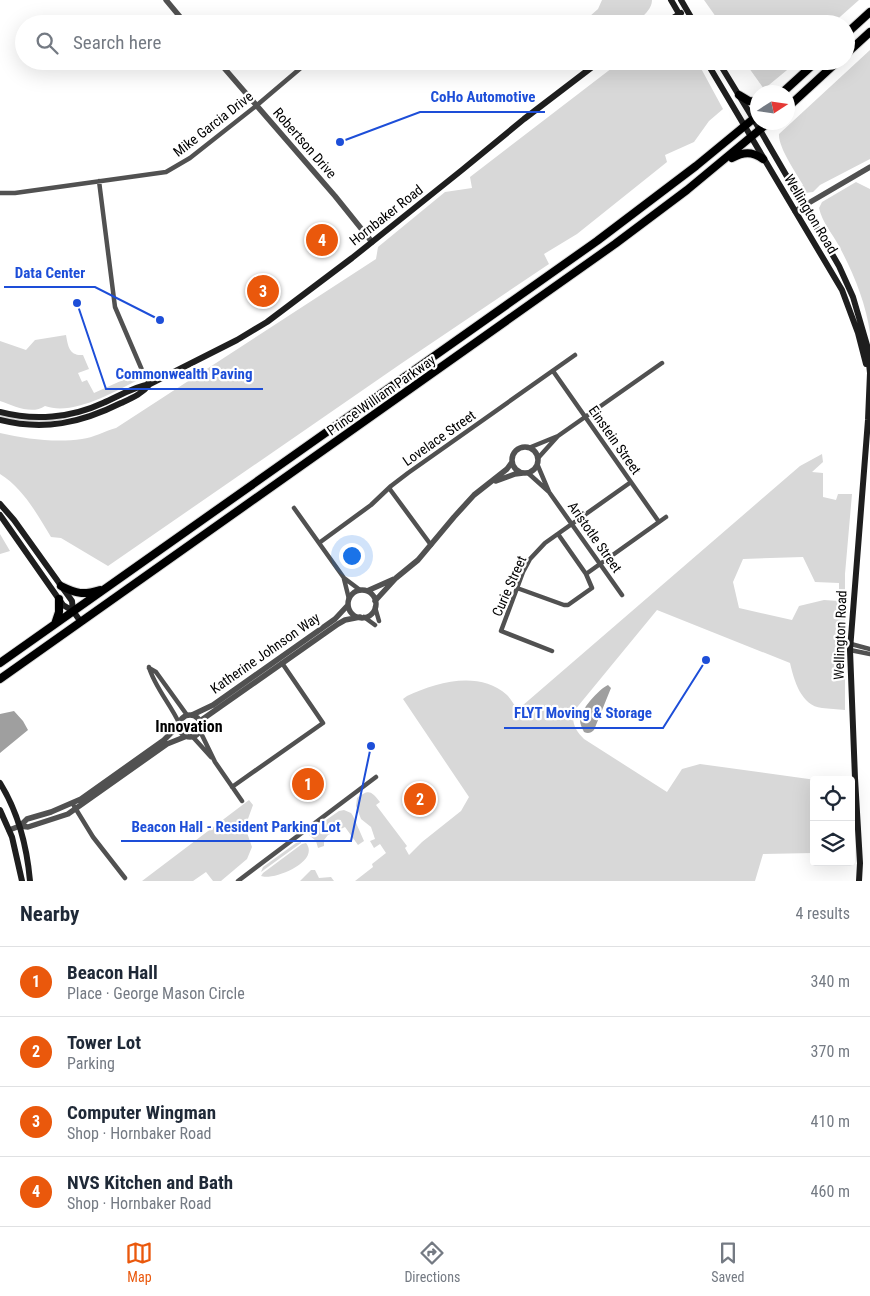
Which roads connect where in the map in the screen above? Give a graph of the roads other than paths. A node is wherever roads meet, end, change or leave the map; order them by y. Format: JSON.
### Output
{"nodes":[{"id":1,"x":166,"y":0,"type":"edge"},
{"id":2,"x":671,"y":0,"type":"edge"},
{"id":3,"x":681,"y":0,"type":"edge"},
{"id":4,"x":686,"y":9,"type":"junction"},
{"id":5,"x":870,"y":12,"type":"edge"},
{"id":6,"x":178,"y":15,"type":"edge"},
{"id":7,"x":679,"y":15,"type":"joint"},
{"id":8,"x":690,"y":15,"type":"edge"},
{"id":9,"x":855,"y":26,"type":"edge"},
{"id":10,"x":870,"y":32,"type":"edge"},
{"id":11,"x":855,"y":46,"type":"edge"},
{"id":12,"x":226,"y":70,"type":"edge"},
{"id":13,"x":298,"y":70,"type":"edge"},
{"id":14,"x":588,"y":70,"type":"edge"},
{"id":15,"x":711,"y":70,"type":"edge"},
{"id":16,"x":723,"y":70,"type":"edge"},
{"id":17,"x":807,"y":70,"type":"edge"},
{"id":18,"x":828,"y":70,"type":"edge"},
{"id":19,"x":790,"y":85,"type":"edge"},
{"id":20,"x":738,"y":95,"type":"junction"},
{"id":21,"x":750,"y":101,"type":"edge"},
{"id":22,"x":795,"y":101,"type":"edge"},
{"id":23,"x":256,"y":106,"type":"junction"},
{"id":24,"x":750,"y":110,"type":"edge"},
{"id":25,"x":750,"y":121,"type":"edge"},
{"id":26,"x":744,"y":126,"type":"junction"},
{"id":27,"x":760,"y":130,"type":"joint"},
{"id":28,"x":751,"y":138,"type":"junction"},
{"id":29,"x":763,"y":159,"type":"junction"},
{"id":30,"x":723,"y":162,"type":"junction"},
{"id":31,"x":870,"y":167,"type":"edge"},
{"id":32,"x":99,"y":181,"type":"junction"},
{"id":33,"x":0,"y":193,"type":"edge"},
{"id":34,"x":804,"y":206,"type":"junction"},
{"id":35,"x":795,"y":211,"type":"junction"},
{"id":36,"x":372,"y":242,"type":"junction"},
{"id":37,"x":866,"y":346,"type":"edge"},
{"id":38,"x":575,"y":355,"type":"dead end"},
{"id":39,"x":662,"y":362,"type":"dead end"},
{"id":40,"x":553,"y":371,"type":"junction"},
{"id":41,"x":150,"y":384,"type":"junction"},
{"id":42,"x":870,"y":389,"type":"edge"},
{"id":43,"x":0,"y":412,"type":"edge"},
{"id":44,"x":585,"y":417,"type":"junction"},
{"id":45,"x":0,"y":420,"type":"edge"},
{"id":46,"x":558,"y":436,"type":"junction"},
{"id":47,"x":530,"y":447,"type":"junction"},
{"id":48,"x":539,"y":457,"type":"junction"},
{"id":49,"x":512,"y":462,"type":"junction"},
{"id":50,"x":538,"y":466,"type":"junction"},
{"id":51,"x":525,"y":473,"type":"junction"},
{"id":52,"x":631,"y":482,"type":"junction"},
{"id":53,"x":489,"y":484,"type":"junction"},
{"id":54,"x":389,"y":488,"type":"junction"},
{"id":55,"x":549,"y":492,"type":"junction"},
{"id":56,"x":0,"y":504,"type":"edge"},
{"id":57,"x":294,"y":508,"type":"dead end"},
{"id":58,"x":0,"y":515,"type":"edge"},
{"id":59,"x":666,"y":517,"type":"dead end"},
{"id":60,"x":659,"y":522,"type":"junction"},
{"id":61,"x":572,"y":524,"type":"junction"},
{"id":62,"x":558,"y":534,"type":"junction"},
{"id":63,"x":319,"y":543,"type":"junction"},
{"id":64,"x":431,"y":545,"type":"junction"},
{"id":65,"x":600,"y":564,"type":"junction"},
{"id":66,"x":586,"y":574,"type":"junction"},
{"id":67,"x":344,"y":578,"type":"junction"},
{"id":68,"x":396,"y":578,"type":"junction"},
{"id":69,"x":61,"y":586,"type":"junction"},
{"id":70,"x":517,"y":588,"type":"junction"},
{"id":71,"x":104,"y":589,"type":"junction"},
{"id":72,"x":364,"y":590,"type":"junction"},
{"id":73,"x":622,"y":595,"type":"dead end"},
{"id":74,"x":59,"y":599,"type":"junction"},
{"id":75,"x":349,"y":602,"type":"junction"},
{"id":76,"x":375,"y":604,"type":"junction"},
{"id":77,"x":73,"y":611,"type":"junction"},
{"id":78,"x":362,"y":617,"type":"junction"},
{"id":79,"x":379,"y":621,"type":"dead end"},
{"id":80,"x":81,"y":622,"type":"junction"},
{"id":81,"x":55,"y":624,"type":"junction"},
{"id":82,"x":375,"y":625,"type":"dead end"},
{"id":83,"x":850,"y":647,"type":"junction"},
{"id":84,"x":870,"y":649,"type":"edge"},
{"id":85,"x":552,"y":651,"type":"dead end"},
{"id":86,"x":870,"y":654,"type":"edge"},
{"id":87,"x":0,"y":663,"type":"edge"},
{"id":88,"x":282,"y":663,"type":"junction"},
{"id":89,"x":0,"y":679,"type":"edge"},
{"id":90,"x":190,"y":715,"type":"junction"},
{"id":91,"x":200,"y":721,"type":"junction"},
{"id":92,"x":179,"y":724,"type":"junction"},
{"id":93,"x":200,"y":731,"type":"junction"},
{"id":94,"x":190,"y":736,"type":"junction"},
{"id":95,"x":215,"y":762,"type":"junction"},
{"id":96,"x":376,"y":777,"type":"dead end"},
{"id":97,"x":0,"y":783,"type":"edge"},
{"id":98,"x":232,"y":787,"type":"junction"},
{"id":99,"x":242,"y":801,"type":"dead end"},
{"id":100,"x":72,"y":803,"type":"junction"},
{"id":101,"x":76,"y":809,"type":"junction"},
{"id":102,"x":0,"y":810,"type":"edge"},
{"id":103,"x":20,"y":826,"type":"junction"},
{"id":104,"x":10,"y":830,"type":"junction"},
{"id":105,"x":125,"y":878,"type":"dead end"},
{"id":106,"x":22,"y":881,"type":"edge"},
{"id":107,"x":30,"y":881,"type":"edge"},
{"id":108,"x":238,"y":881,"type":"edge"},
{"id":109,"x":859,"y":881,"type":"edge"}],
"edges":[{"from":1,"to":6,"type":"street"},
{"from":2,"to":7,"type":"main road"},
{"from":3,"to":4,"type":"main road"},
{"from":4,"to":7,"type":"main road"},
{"from":4,"to":8,"type":"main road"},
{"from":5,"to":9,"type":"highway"},
{"from":10,"to":11,"type":"highway"},
{"from":12,"to":23,"type":"street","name":"Robertson Drive"},
{"from":13,"to":23,"type":"street","name":"Mike Garcia Drive"},
{"from":14,"to":36,"type":"main road","name":"Hornbaker Road"},
{"from":15,"to":26,"type":"main road","name":"Wellington Road"},
{"from":16,"to":20,"type":"main road","name":"Wellington Road"},
{"from":17,"to":19,"type":"highway"},
{"from":18,"to":22,"type":"highway"},
{"from":20,"to":21,"type":"highway"},
{"from":20,"to":24,"type":"main road","name":"Wellington Road"},
{"from":23,"to":32,"type":"street","name":"Mike Garcia Drive"},
{"from":23,"to":36,"type":"street","name":"Robertson Drive"},
{"from":25,"to":26,"type":"highway","name":"Prince William Parkway"},
{"from":26,"to":28,"type":"main road","name":"Wellington Road"},
{"from":26,"to":71,"type":"highway","name":"Prince William Parkway"},
{"from":27,"to":28,"type":"highway","name":"Prince William Parkway"},
{"from":27,"to":34,"type":"main road","name":"Wellington Road"},
{"from":28,"to":29,"type":"main road","name":"Wellington Road"},
{"from":28,"to":30,"type":"highway","name":"Prince William Parkway"},
{"from":29,"to":30,"type":"highway"},
{"from":29,"to":35,"type":"main road","name":"Wellington Road"},
{"from":30,"to":80,"type":"highway","name":"Prince William Parkway"},
{"from":31,"to":34,"type":"street"},
{"from":32,"to":33,"type":"street","name":"Mike Garcia Drive"},
{"from":32,"to":41,"type":"street"},
{"from":34,"to":35,"type":"street"},
{"from":34,"to":37,"type":"main road","name":"Wellington Road"},
{"from":35,"to":37,"type":"main road","name":"Wellington Road"},
{"from":36,"to":41,"type":"main road","name":"Hornbaker Road"},
{"from":37,"to":42,"type":"main road","name":"Wellington Road"},
{"from":38,"to":40,"type":"street","name":"Lovelace Street"},
{"from":39,"to":44,"type":"street"},
{"from":40,"to":44,"type":"street","name":"Einstein Street"},
{"from":40,"to":54,"type":"street","name":"Lovelace Street"},
{"from":41,"to":43,"type":"main road","name":"Hornbaker Road"},
{"from":41,"to":45,"type":"main road","name":"Hornbaker Road"},
{"from":42,"to":83,"type":"main road","name":"Wellington Road"},
{"from":44,"to":46,"type":"street"},
{"from":44,"to":52,"type":"street","name":"Einstein Street"},
{"from":46,"to":47,"type":"street"},
{"from":46,"to":48,"type":"street"},
{"from":47,"to":48,"type":"street"},
{"from":47,"to":49,"type":"street"},
{"from":48,"to":50,"type":"street"},
{"from":49,"to":51,"type":"street"},
{"from":49,"to":53,"type":"street"},
{"from":50,"to":51,"type":"street"},
{"from":50,"to":55,"type":"street","name":"Aristotle Street"},
{"from":51,"to":53,"type":"street"},
{"from":51,"to":55,"type":"street","name":"Aristotle Street"},
{"from":52,"to":60,"type":"street","name":"Einstein Street"},
{"from":52,"to":61,"type":"street","name":"Curie Street"},
{"from":53,"to":64,"type":"street"},
{"from":54,"to":63,"type":"street","name":"Lovelace Street"},
{"from":54,"to":64,"type":"street"},
{"from":55,"to":61,"type":"street","name":"Aristotle Street"},
{"from":56,"to":69,"type":"main road"},
{"from":57,"to":63,"type":"street"},
{"from":58,"to":74,"type":"main road"},
{"from":59,"to":60,"type":"street"},
{"from":60,"to":65,"type":"street"},
{"from":61,"to":62,"type":"street","name":"Curie Street"},
{"from":61,"to":65,"type":"street","name":"Aristotle Street"},
{"from":62,"to":66,"type":"street"},
{"from":62,"to":70,"type":"street","name":"Curie Street"},
{"from":63,"to":67,"type":"street"},
{"from":64,"to":68,"type":"street"},
{"from":65,"to":66,"type":"street"},
{"from":65,"to":73,"type":"street","name":"Aristotle Street"},
{"from":66,"to":70,"type":"street"},
{"from":67,"to":72,"type":"street"},
{"from":67,"to":75,"type":"street"},
{"from":68,"to":72,"type":"street"},
{"from":68,"to":76,"type":"street"},
{"from":69,"to":71,"type":"highway"},
{"from":69,"to":77,"type":"main road"},
{"from":70,"to":85,"type":"street","name":"Curie Street"},
{"from":71,"to":77,"type":"highway","name":"Prince William Parkway"},
{"from":72,"to":75,"type":"street"},
{"from":72,"to":76,"type":"street"},
{"from":74,"to":77,"type":"main road"},
{"from":74,"to":81,"type":"highway"},
{"from":75,"to":78,"type":"street"},
{"from":75,"to":90,"type":"street","name":"Katherine Johnson Way"},
{"from":76,"to":78,"type":"street"},
{"from":76,"to":79,"type":"street"},
{"from":77,"to":80,"type":"main road"},
{"from":77,"to":81,"type":"highway","name":"Prince William Parkway"},
{"from":78,"to":82,"type":"street"},
{"from":78,"to":88,"type":"street","name":"Katherine Johnson Way"},
{"from":80,"to":89,"type":"highway","name":"Prince William Parkway"},
{"from":81,"to":87,"type":"highway","name":"Prince William Parkway"},
{"from":83,"to":84,"type":"street"},
{"from":83,"to":86,"type":"street"},
{"from":83,"to":109,"type":"main road","name":"Wellington Road"},
{"from":88,"to":91,"type":"street","name":"Katherine Johnson Way"},
{"from":88,"to":98,"type":"street"},
{"from":90,"to":91,"type":"street"},
{"from":90,"to":92,"type":"street"},
{"from":90,"to":92,"type":"street"},
{"from":91,"to":93,"type":"street"},
{"from":92,"to":94,"type":"street"},
{"from":92,"to":100,"type":"street"},
{"from":93,"to":94,"type":"street"},
{"from":93,"to":95,"type":"street"},
{"from":94,"to":95,"type":"street"},
{"from":94,"to":101,"type":"street"},
{"from":95,"to":98,"type":"street"},
{"from":96,"to":108,"type":"street"},
{"from":97,"to":103,"type":"main road"},
{"from":98,"to":99,"type":"street"},
{"from":100,"to":101,"type":"street"},
{"from":100,"to":103,"type":"street"},
{"from":101,"to":103,"type":"street"},
{"from":101,"to":105,"type":"street"},
{"from":102,"to":104,"type":"main road"},
{"from":103,"to":104,"type":"street"},
{"from":103,"to":107,"type":"main road"},
{"from":104,"to":106,"type":"main road"}]}
